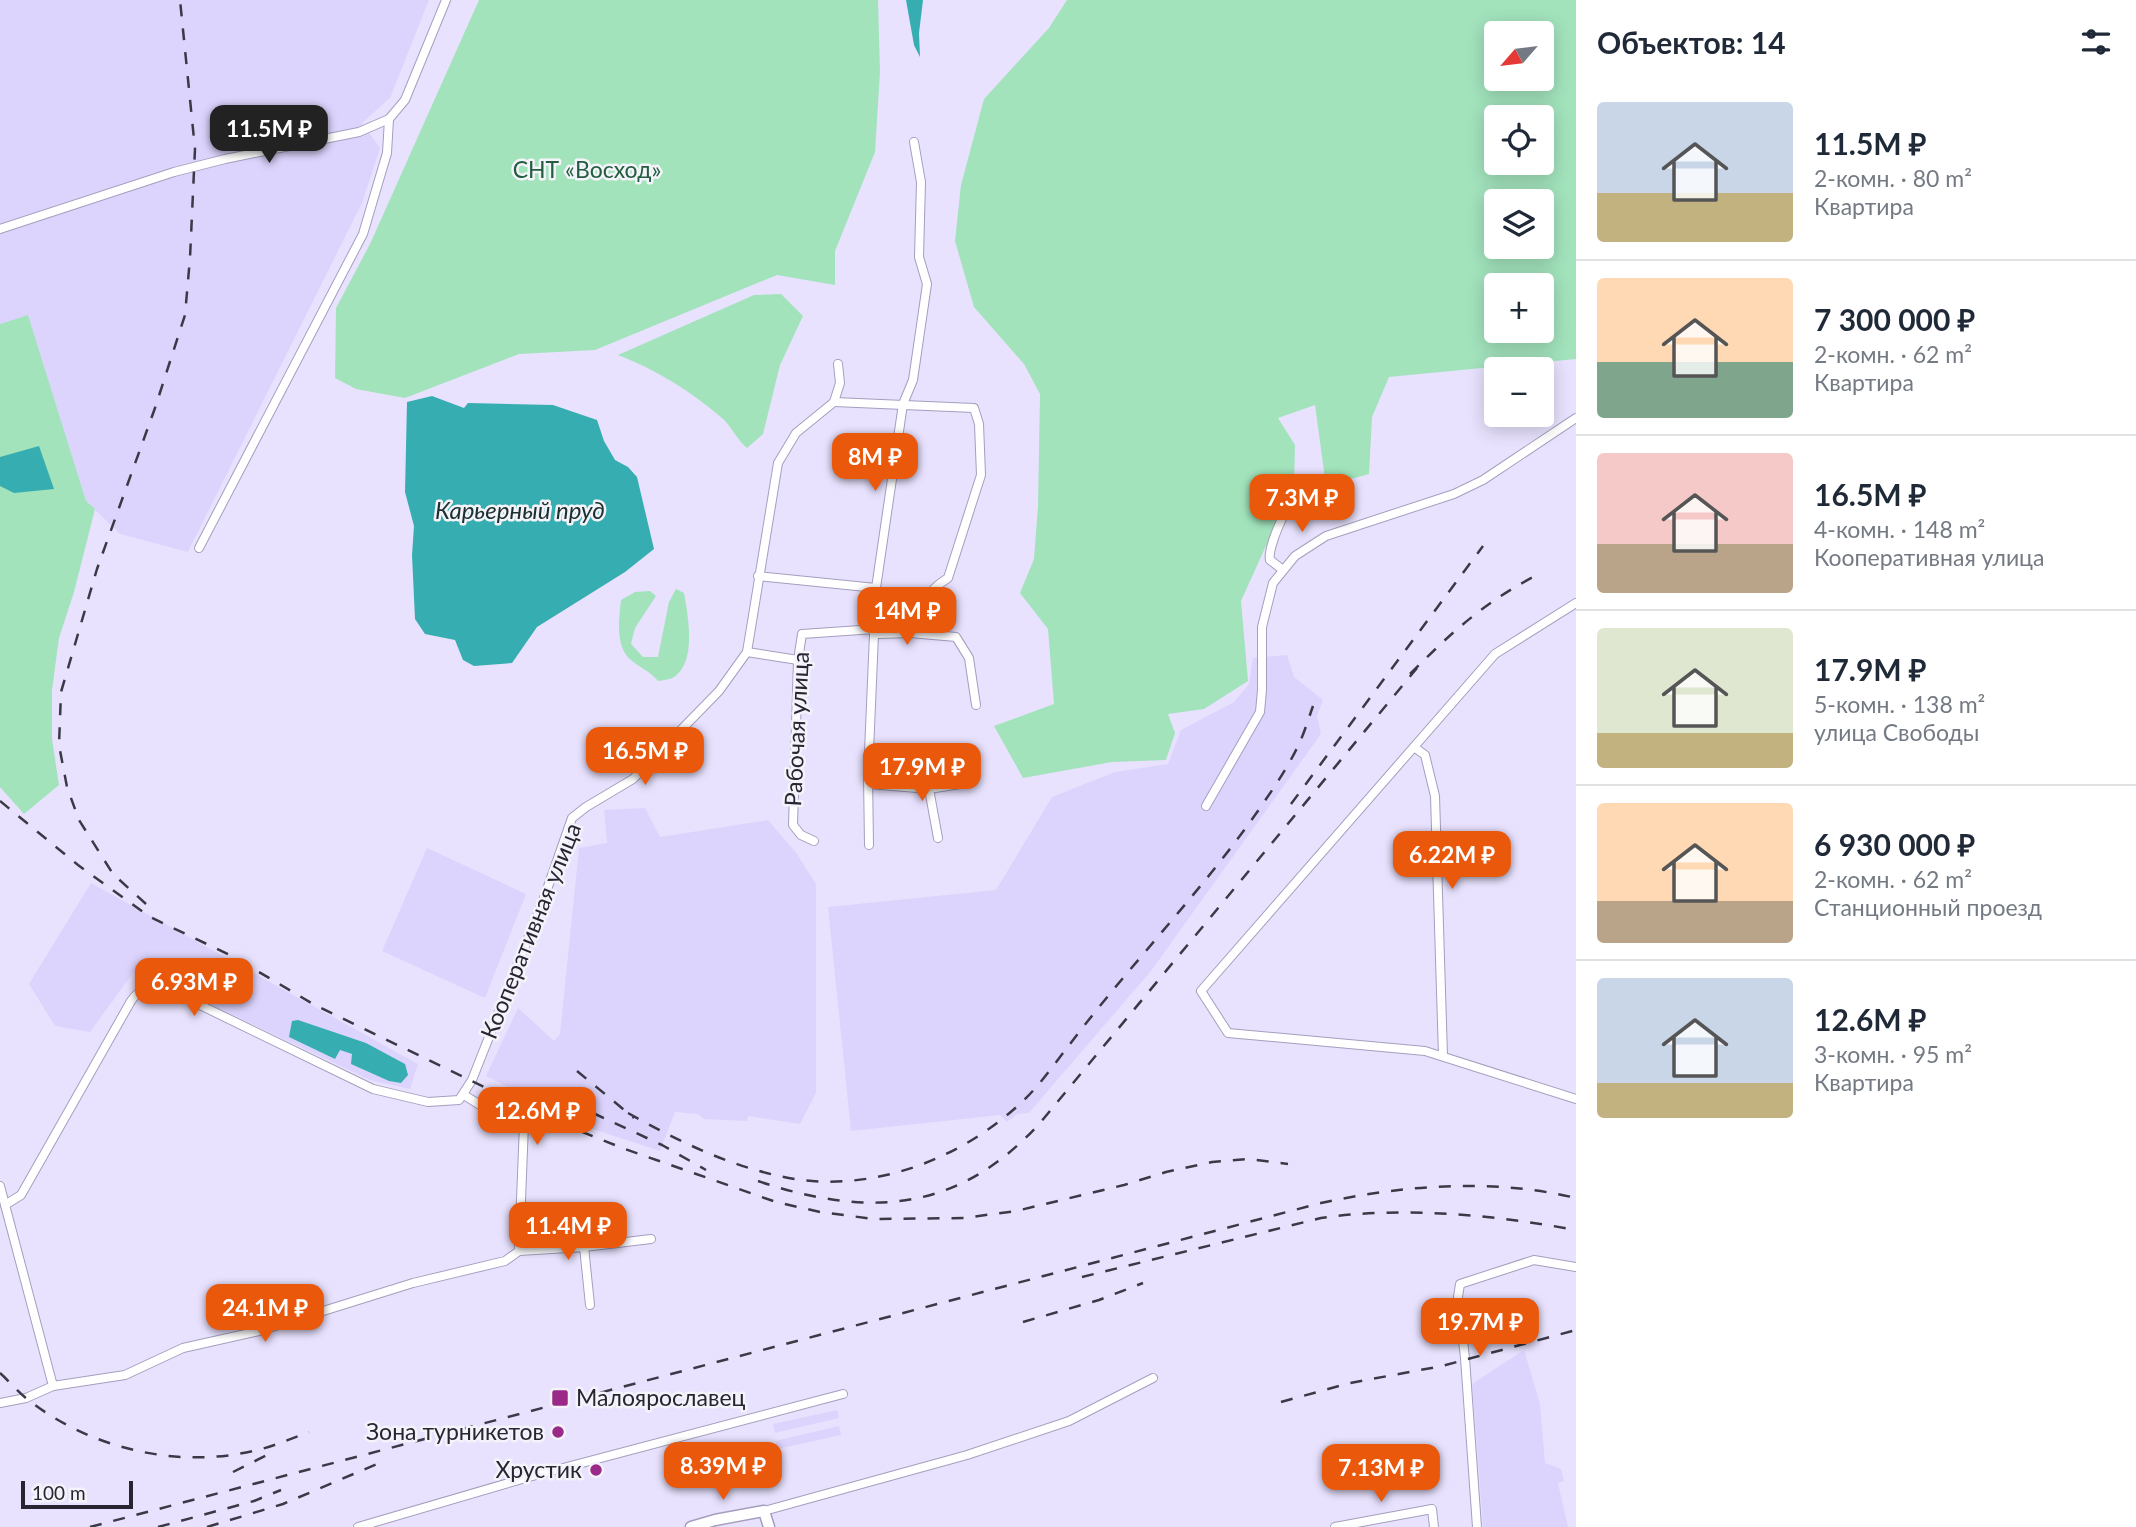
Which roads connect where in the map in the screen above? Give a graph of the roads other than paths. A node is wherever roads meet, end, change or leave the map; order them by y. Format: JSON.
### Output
{"nodes":[{"id":1,"x":446,"y":0,"type":"edge"},
{"id":2,"x":389,"y":119,"type":"junction"},
{"id":3,"x":914,"y":142,"type":"dead end"},
{"id":4,"x":0,"y":229,"type":"edge"},
{"id":5,"x":838,"y":364,"type":"dead end"},
{"id":6,"x":834,"y":402,"type":"junction"},
{"id":7,"x":903,"y":404,"type":"junction"},
{"id":8,"x":1576,"y":418,"type":"edge"},
{"id":9,"x":1338,"y":488,"type":"dead end"},
{"id":10,"x":199,"y":548,"type":"dead end"},
{"id":11,"x":1283,"y":570,"type":"junction"},
{"id":12,"x":758,"y":576,"type":"junction"},
{"id":13,"x":876,"y":588,"type":"junction"},
{"id":14,"x":1576,"y":603,"type":"edge"},
{"id":15,"x":875,"y":629,"type":"junction"},
{"id":16,"x":910,"y":633,"type":"junction"},
{"id":17,"x":747,"y":652,"type":"junction"},
{"id":18,"x":798,"y":660,"type":"junction"},
{"id":19,"x":976,"y":705,"type":"dead end"},
{"id":20,"x":1414,"y":747,"type":"junction"},
{"id":21,"x":972,"y":782,"type":"dead end"},
{"id":22,"x":869,"y":785,"type":"junction"},
{"id":23,"x":929,"y":789,"type":"junction"},
{"id":24,"x":1206,"y":806,"type":"dead end"},
{"id":25,"x":938,"y":838,"type":"dead end"},
{"id":26,"x":814,"y":841,"type":"dead end"},
{"id":27,"x":869,"y":845,"type":"dead end"},
{"id":28,"x":1443,"y":1056,"type":"junction"},
{"id":29,"x":464,"y":1095,"type":"junction"},
{"id":30,"x":1576,"y":1099,"type":"edge"},
{"id":31,"x":0,"y":1186,"type":"edge"},
{"id":32,"x":5,"y":1205,"type":"junction"},
{"id":33,"x":650,"y":1239,"type":"dead end"},
{"id":34,"x":584,"y":1247,"type":"junction"},
{"id":35,"x":519,"y":1251,"type":"junction"},
{"id":36,"x":1576,"y":1267,"type":"edge"},
{"id":37,"x":590,"y":1305,"type":"dead end"},
{"id":38,"x":1153,"y":1378,"type":"dead end"},
{"id":39,"x":53,"y":1386,"type":"junction"},
{"id":40,"x":843,"y":1394,"type":"dead end"},
{"id":41,"x":0,"y":1403,"type":"edge"},
{"id":42,"x":764,"y":1511,"type":"junction"},
{"id":43,"x":358,"y":1527,"type":"edge"},
{"id":44,"x":691,"y":1527,"type":"edge"},
{"id":45,"x":769,"y":1527,"type":"edge"},
{"id":46,"x":1335,"y":1527,"type":"edge"},
{"id":47,"x":1434,"y":1527,"type":"edge"},
{"id":48,"x":1476,"y":1527,"type":"edge"}],
"edges":[{"from":1,"to":2,"type":"street"},
{"from":2,"to":4,"type":"street"},
{"from":2,"to":10,"type":"street"},
{"from":3,"to":7,"type":"street"},
{"from":5,"to":6,"type":"street"},
{"from":6,"to":7,"type":"street"},
{"from":6,"to":12,"type":"street","name":"Кооперативная улица"},
{"from":7,"to":13,"type":"street"},
{"from":7,"to":16,"type":"street"},
{"from":8,"to":11,"type":"street"},
{"from":9,"to":11,"type":"street"},
{"from":11,"to":24,"type":"street"},
{"from":12,"to":13,"type":"street"},
{"from":12,"to":17,"type":"street","name":"Кооперативная улица"},
{"from":13,"to":15,"type":"street"},
{"from":14,"to":20,"type":"street"},
{"from":15,"to":16,"type":"street"},
{"from":15,"to":18,"type":"street","name":"Рабочая улица"},
{"from":15,"to":22,"type":"street"},
{"from":16,"to":19,"type":"street"},
{"from":17,"to":18,"type":"street"},
{"from":17,"to":29,"type":"street","name":"Кооперативная улица"},
{"from":18,"to":26,"type":"street","name":"Рабочая улица"},
{"from":20,"to":28,"type":"street"},
{"from":20,"to":28,"type":"street"},
{"from":21,"to":23,"type":"street"},
{"from":22,"to":23,"type":"street"},
{"from":22,"to":27,"type":"street"},
{"from":23,"to":25,"type":"street"},
{"from":28,"to":30,"type":"street"},
{"from":29,"to":32,"type":"street"},
{"from":29,"to":35,"type":"street"},
{"from":31,"to":32,"type":"street"},
{"from":32,"to":39,"type":"street"},
{"from":33,"to":34,"type":"street"},
{"from":34,"to":35,"type":"street"},
{"from":34,"to":37,"type":"street"},
{"from":35,"to":39,"type":"street"},
{"from":36,"to":48,"type":"street"},
{"from":38,"to":42,"type":"street"},
{"from":39,"to":41,"type":"street"},
{"from":40,"to":43,"type":"street"},
{"from":42,"to":44,"type":"main road"},
{"from":42,"to":45,"type":"main road"},
{"from":46,"to":47,"type":"street"}]}
